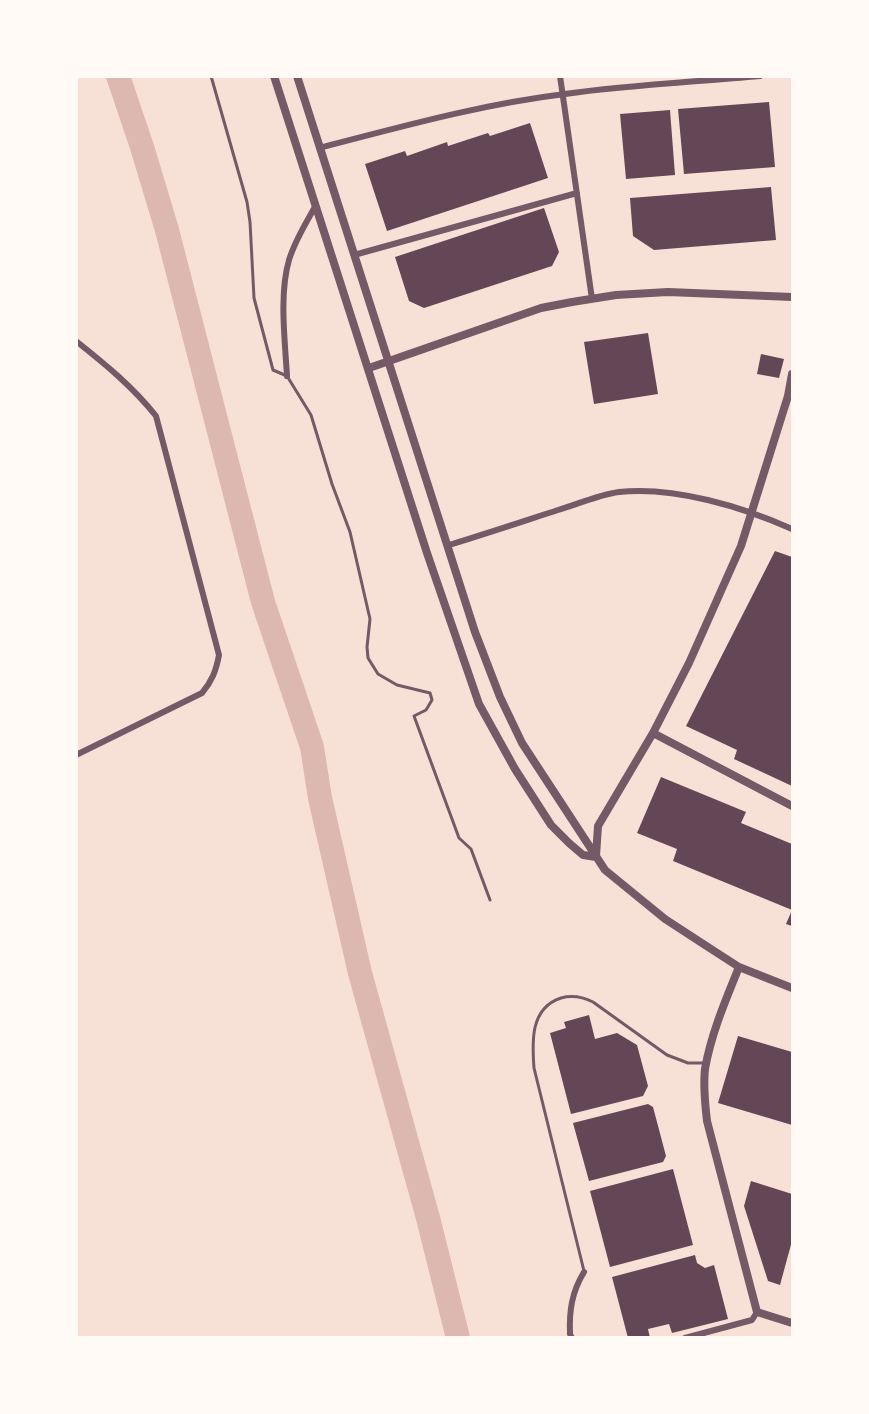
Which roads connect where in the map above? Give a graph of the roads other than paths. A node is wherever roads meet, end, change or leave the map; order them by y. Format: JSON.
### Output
{"nodes":[{"id":1,"x":211,"y":76,"type":"edge"},
{"id":2,"x":274,"y":76,"type":"edge"},
{"id":3,"x":297,"y":76,"type":"edge"},
{"id":4,"x":560,"y":76,"type":"edge"},
{"id":5,"x":760,"y":76,"type":"edge"},
{"id":6,"x":564,"y":94,"type":"junction"},
{"id":7,"x":320,"y":148,"type":"junction"},
{"id":8,"x":577,"y":193,"type":"junction"},
{"id":9,"x":316,"y":205,"type":"junction"},
{"id":10,"x":354,"y":255,"type":"junction"},
{"id":11,"x":792,"y":297,"type":"edge"},
{"id":12,"x":592,"y":299,"type":"junction"},
{"id":13,"x":76,"y":341,"type":"edge"},
{"id":14,"x":389,"y":361,"type":"junction"},
{"id":15,"x":369,"y":368,"type":"junction"},
{"id":16,"x":792,"y":374,"type":"edge"},
{"id":17,"x":287,"y":376,"type":"junction"},
{"id":18,"x":752,"y":512,"type":"junction"},
{"id":19,"x":792,"y":529,"type":"edge"},
{"id":20,"x":449,"y":545,"type":"junction"},
{"id":21,"x":653,"y":733,"type":"junction"},
{"id":22,"x":76,"y":755,"type":"edge"},
{"id":23,"x":792,"y":806,"type":"edge"},
{"id":24,"x":596,"y":857,"type":"junction"},
{"id":25,"x":490,"y":900,"type":"dead end"},
{"id":26,"x":739,"y":966,"type":"junction"},
{"id":27,"x":792,"y":988,"type":"edge"},
{"id":28,"x":707,"y":1063,"type":"junction"},
{"id":29,"x":584,"y":1272,"type":"joint"},
{"id":30,"x":757,"y":1312,"type":"junction"},
{"id":31,"x":792,"y":1323,"type":"edge"},
{"id":32,"x":572,"y":1338,"type":"edge"},
{"id":33,"x":685,"y":1338,"type":"edge"}],
"edges":[{"from":1,"to":17,"type":"lane"},
{"from":2,"to":9,"type":"street"},
{"from":3,"to":7,"type":"street"},
{"from":4,"to":6,"type":"street"},
{"from":5,"to":6,"type":"street"},
{"from":6,"to":7,"type":"street"},
{"from":6,"to":8,"type":"street"},
{"from":7,"to":10,"type":"street"},
{"from":8,"to":10,"type":"street"},
{"from":8,"to":12,"type":"street"},
{"from":9,"to":15,"type":"street"},
{"from":9,"to":17,"type":"street"},
{"from":10,"to":14,"type":"street"},
{"from":11,"to":12,"type":"street"},
{"from":12,"to":14,"type":"street"},
{"from":13,"to":22,"type":"street"},
{"from":14,"to":15,"type":"street"},
{"from":14,"to":20,"type":"street"},
{"from":15,"to":24,"type":"street"},
{"from":16,"to":18,"type":"street"},
{"from":17,"to":25,"type":"lane"},
{"from":18,"to":19,"type":"street"},
{"from":18,"to":20,"type":"street"},
{"from":18,"to":21,"type":"street"},
{"from":20,"to":24,"type":"street"},
{"from":21,"to":23,"type":"street"},
{"from":21,"to":24,"type":"street"},
{"from":24,"to":26,"type":"street"},
{"from":26,"to":27,"type":"street"},
{"from":26,"to":28,"type":"street"},
{"from":28,"to":29,"type":"lane"},
{"from":28,"to":30,"type":"street"},
{"from":29,"to":32,"type":"street"},
{"from":30,"to":31,"type":"street"},
{"from":30,"to":33,"type":"street"}]}
